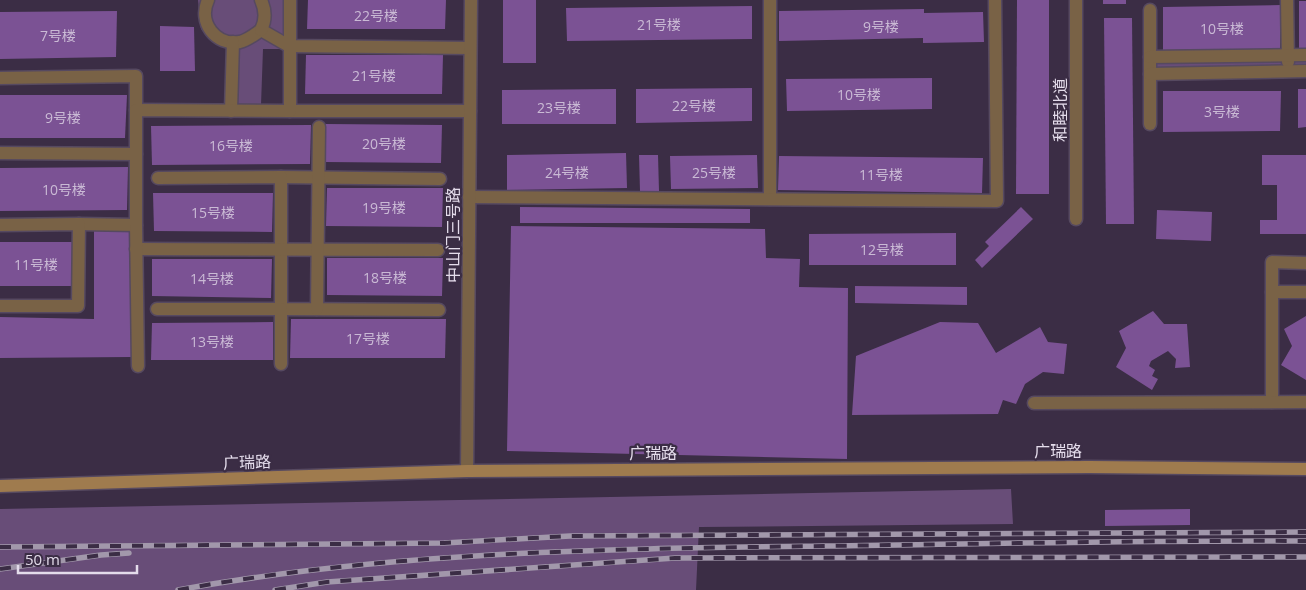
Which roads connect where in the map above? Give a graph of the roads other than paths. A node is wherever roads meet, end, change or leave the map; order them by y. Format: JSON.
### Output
{"nodes":[{"id":1,"x":208,"y":0,"type":"edge"},
{"id":2,"x":261,"y":0,"type":"edge"},
{"id":3,"x":290,"y":0,"type":"edge"},
{"id":4,"x":471,"y":0,"type":"edge"},
{"id":5,"x":770,"y":0,"type":"edge"},
{"id":6,"x":995,"y":0,"type":"edge"},
{"id":7,"x":1076,"y":0,"type":"edge"},
{"id":8,"x":1287,"y":0,"type":"edge"},
{"id":9,"x":1150,"y":10,"type":"dead end"},
{"id":10,"x":261,"y":30,"type":"junction"},
{"id":11,"x":232,"y":42,"type":"junction"},
{"id":12,"x":289,"y":46,"type":"junction"},
{"id":13,"x":470,"y":48,"type":"junction"},
{"id":14,"x":1288,"y":55,"type":"junction"},
{"id":15,"x":1306,"y":55,"type":"edge"},
{"id":16,"x":1150,"y":57,"type":"junction"},
{"id":17,"x":1306,"y":71,"type":"edge"},
{"id":18,"x":1288,"y":72,"type":"junction"},
{"id":19,"x":1150,"y":74,"type":"junction"},
{"id":20,"x":0,"y":78,"type":"edge"},
{"id":21,"x":136,"y":110,"type":"junction"},
{"id":22,"x":231,"y":111,"type":"junction"},
{"id":23,"x":290,"y":111,"type":"junction"},
{"id":24,"x":470,"y":111,"type":"junction"},
{"id":25,"x":1150,"y":124,"type":"dead end"},
{"id":26,"x":319,"y":127,"type":"dead end"},
{"id":27,"x":0,"y":153,"type":"edge"},
{"id":28,"x":136,"y":154,"type":"junction"},
{"id":29,"x":318,"y":176,"type":"junction"},
{"id":30,"x":281,"y":177,"type":"junction"},
{"id":31,"x":158,"y":178,"type":"dead end"},
{"id":32,"x":440,"y":179,"type":"dead end"},
{"id":33,"x":469,"y":197,"type":"junction"},
{"id":34,"x":770,"y":199,"type":"junction"},
{"id":35,"x":1076,"y":219,"type":"dead end"},
{"id":36,"x":79,"y":224,"type":"junction"},
{"id":37,"x":0,"y":225,"type":"edge"},
{"id":38,"x":136,"y":225,"type":"junction"},
{"id":39,"x":136,"y":249,"type":"junction"},
{"id":40,"x":318,"y":249,"type":"junction"},
{"id":41,"x":280,"y":250,"type":"junction"},
{"id":42,"x":438,"y":250,"type":"dead end"},
{"id":43,"x":1306,"y":263,"type":"edge"},
{"id":44,"x":1272,"y":292,"type":"junction"},
{"id":45,"x":1306,"y":292,"type":"edge"},
{"id":46,"x":0,"y":306,"type":"edge"},
{"id":47,"x":157,"y":309,"type":"dead end"},
{"id":48,"x":281,"y":309,"type":"junction"},
{"id":49,"x":317,"y":309,"type":"junction"},
{"id":50,"x":439,"y":310,"type":"dead end"},
{"id":51,"x":281,"y":364,"type":"dead end"},
{"id":52,"x":138,"y":366,"type":"dead end"},
{"id":53,"x":1272,"y":402,"type":"junction"},
{"id":54,"x":1306,"y":402,"type":"edge"},
{"id":55,"x":1034,"y":403,"type":"dead end"},
{"id":56,"x":1306,"y":469,"type":"edge"},
{"id":57,"x":467,"y":471,"type":"junction"},
{"id":58,"x":0,"y":486,"type":"edge"}],
"edges":[{"from":1,"to":11,"type":"street"},
{"from":2,"to":10,"type":"street"},
{"from":3,"to":12,"type":"street"},
{"from":4,"to":13,"type":"street","name":"中山门三号路"},
{"from":5,"to":34,"type":"street"},
{"from":6,"to":34,"type":"street"},
{"from":7,"to":35,"type":"street","name":"和睦北道"},
{"from":8,"to":14,"type":"street"},
{"from":9,"to":16,"type":"street"},
{"from":10,"to":11,"type":"street"},
{"from":10,"to":12,"type":"street"},
{"from":11,"to":22,"type":"street"},
{"from":12,"to":13,"type":"street"},
{"from":12,"to":23,"type":"street"},
{"from":13,"to":24,"type":"street","name":"中山门三号路"},
{"from":14,"to":15,"type":"street"},
{"from":14,"to":16,"type":"street"},
{"from":14,"to":18,"type":"street"},
{"from":16,"to":19,"type":"street"},
{"from":17,"to":18,"type":"street"},
{"from":18,"to":19,"type":"street"},
{"from":19,"to":25,"type":"street"},
{"from":20,"to":21,"type":"street"},
{"from":21,"to":22,"type":"street"},
{"from":21,"to":28,"type":"street"},
{"from":22,"to":23,"type":"street"},
{"from":23,"to":24,"type":"street"},
{"from":24,"to":33,"type":"street","name":"中山门三号路"},
{"from":26,"to":29,"type":"street"},
{"from":27,"to":28,"type":"street"},
{"from":28,"to":38,"type":"street"},
{"from":29,"to":30,"type":"street"},
{"from":29,"to":32,"type":"street"},
{"from":29,"to":40,"type":"street"},
{"from":30,"to":31,"type":"street"},
{"from":30,"to":41,"type":"street"},
{"from":33,"to":34,"type":"street"},
{"from":33,"to":57,"type":"street","name":"中山门三号路"},
{"from":36,"to":37,"type":"street"},
{"from":36,"to":38,"type":"street"},
{"from":36,"to":46,"type":"street"},
{"from":38,"to":39,"type":"street"},
{"from":39,"to":41,"type":"street"},
{"from":39,"to":52,"type":"street"},
{"from":40,"to":41,"type":"street"},
{"from":40,"to":42,"type":"street"},
{"from":40,"to":49,"type":"street"},
{"from":41,"to":48,"type":"street"},
{"from":43,"to":44,"type":"street"},
{"from":44,"to":45,"type":"street"},
{"from":44,"to":53,"type":"street"},
{"from":47,"to":48,"type":"street"},
{"from":48,"to":49,"type":"street"},
{"from":48,"to":51,"type":"street"},
{"from":49,"to":50,"type":"street"},
{"from":53,"to":54,"type":"street"},
{"from":53,"to":55,"type":"street"},
{"from":56,"to":57,"type":"main road","name":"广瑞路"},
{"from":57,"to":58,"type":"main road","name":"广瑞路"}]}
